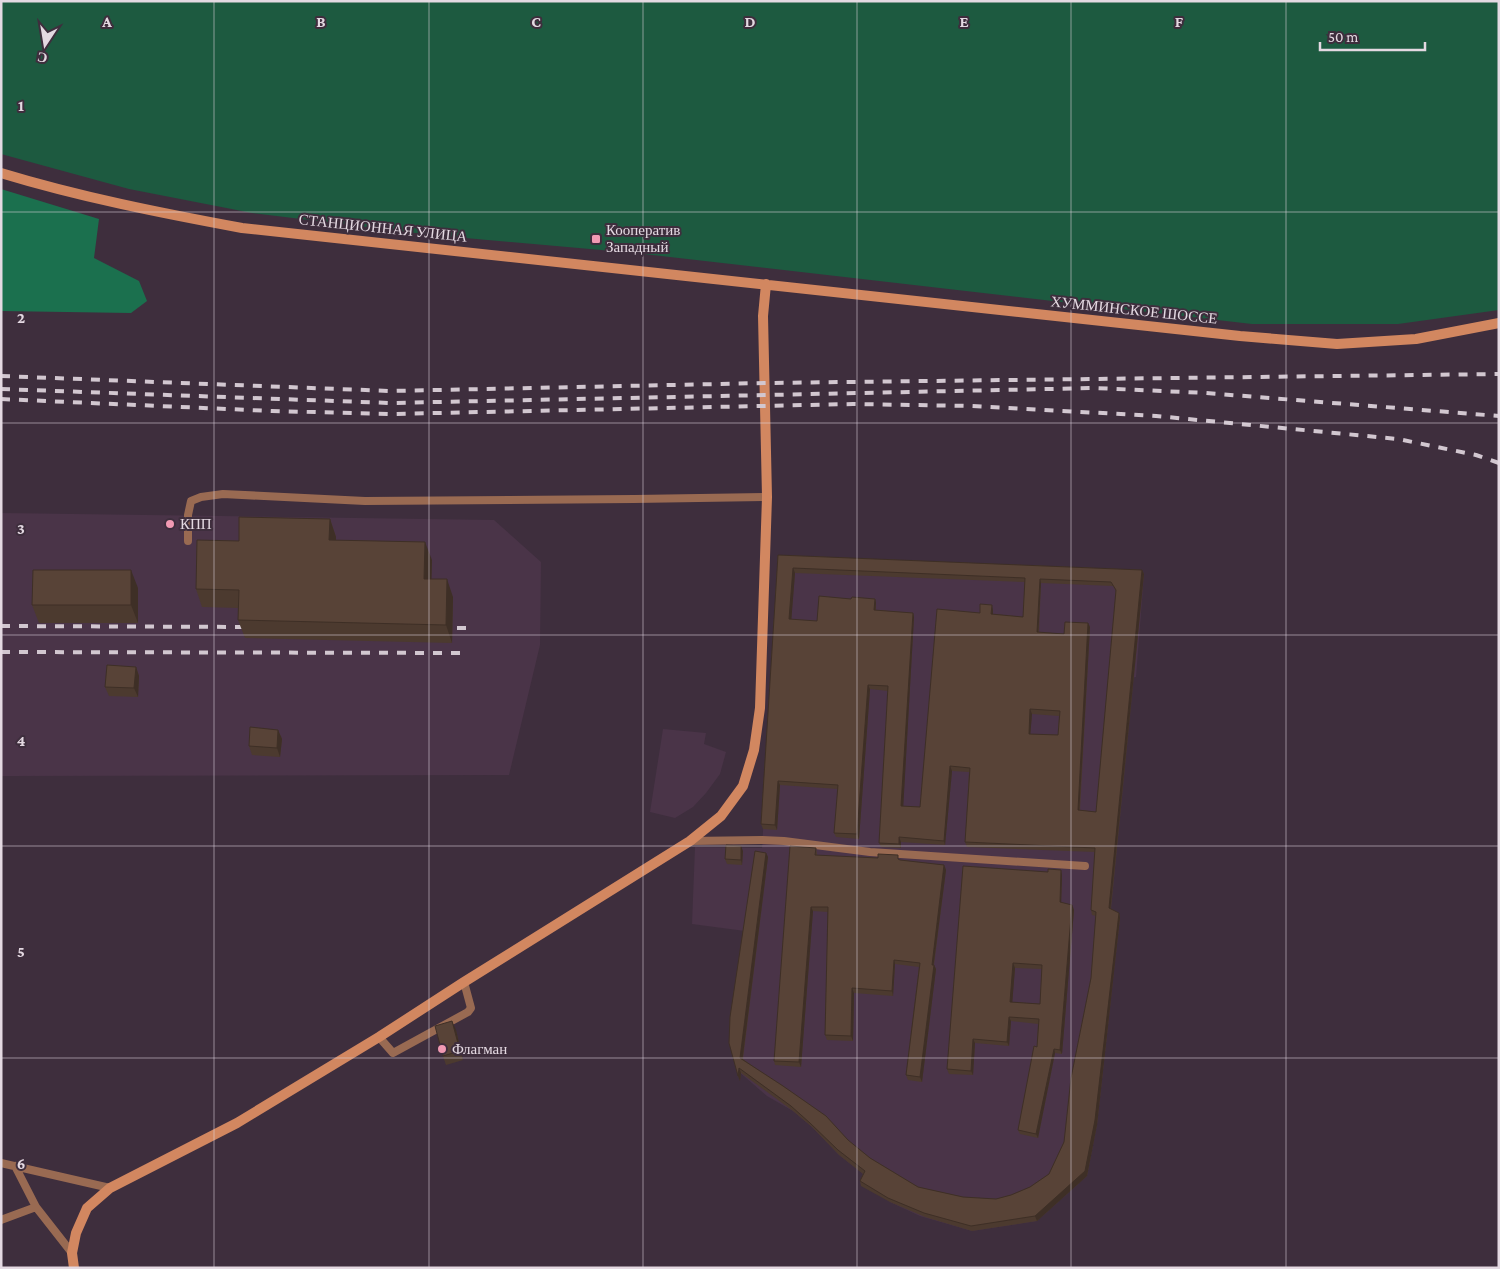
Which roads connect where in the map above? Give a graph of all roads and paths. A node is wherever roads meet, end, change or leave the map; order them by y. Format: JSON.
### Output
{"nodes":[{"id":1,"x":1,"y":173,"type":"edge"},
{"id":2,"x":766,"y":284,"type":"junction"},
{"id":3,"x":1499,"y":323,"type":"edge"},
{"id":4,"x":767,"y":497,"type":"junction"},
{"id":5,"x":188,"y":541,"type":"dead end"},
{"id":6,"x":690,"y":841,"type":"junction"},
{"id":7,"x":1085,"y":866,"type":"dead end"},
{"id":8,"x":464,"y":982,"type":"junction"},
{"id":9,"x":379,"y":1037,"type":"junction"},
{"id":10,"x":1,"y":1163,"type":"edge"},
{"id":11,"x":15,"y":1166,"type":"junction"},
{"id":12,"x":110,"y":1188,"type":"junction"},
{"id":13,"x":36,"y":1207,"type":"junction"},
{"id":14,"x":1,"y":1220,"type":"edge"},
{"id":15,"x":72,"y":1253,"type":"junction"},
{"id":16,"x":74,"y":1268,"type":"edge"}],
"edges":[{"from":1,"to":2,"type":"main road","name":"СТАНЦИОННАЯ УЛИЦА"},
{"from":2,"to":3,"type":"main road","name":"ХУММИНСКОЕ ШОССЕ"},
{"from":2,"to":4,"type":"main road"},
{"from":4,"to":5,"type":"lane"},
{"from":4,"to":6,"type":"main road"},
{"from":6,"to":7,"type":"lane"},
{"from":6,"to":8,"type":"main road"},
{"from":8,"to":9,"type":"main road"},
{"from":8,"to":9,"type":"lane"},
{"from":9,"to":12,"type":"main road"},
{"from":10,"to":11,"type":"lane"},
{"from":11,"to":12,"type":"lane"},
{"from":11,"to":13,"type":"lane"},
{"from":12,"to":15,"type":"main road"},
{"from":13,"to":14,"type":"lane"},
{"from":13,"to":15,"type":"lane"},
{"from":15,"to":16,"type":"main road"}]}
